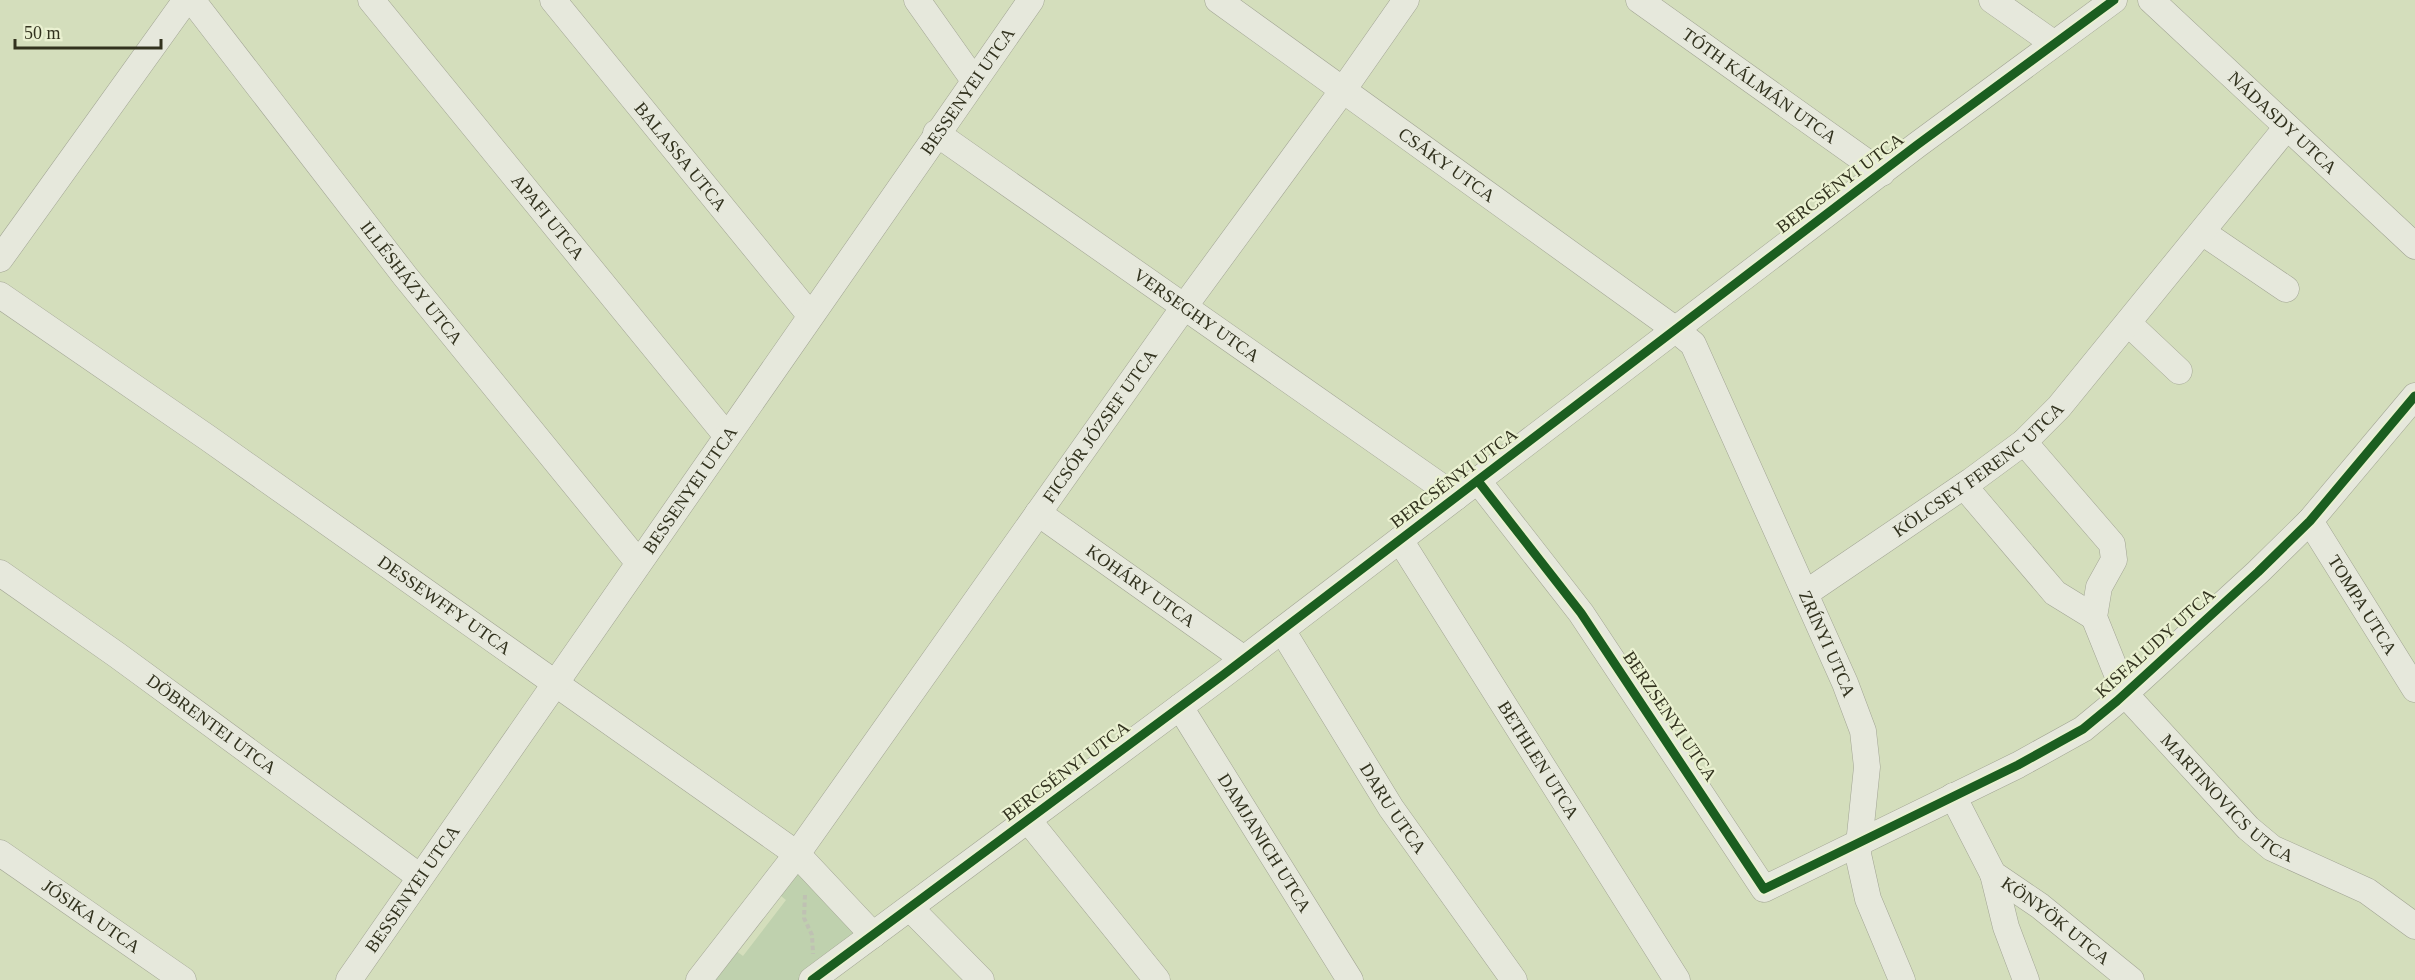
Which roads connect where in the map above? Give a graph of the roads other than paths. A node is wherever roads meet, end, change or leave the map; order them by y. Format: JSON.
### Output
{"nodes":[{"id":1,"x":186,"y":0,"type":"edge"},
{"id":2,"x":192,"y":0,"type":"edge"},
{"id":3,"x":371,"y":0,"type":"edge"},
{"id":4,"x":553,"y":0,"type":"edge"},
{"id":5,"x":916,"y":0,"type":"edge"},
{"id":6,"x":1031,"y":0,"type":"edge"},
{"id":7,"x":1218,"y":0,"type":"edge"},
{"id":8,"x":1406,"y":0,"type":"edge"},
{"id":9,"x":1639,"y":0,"type":"edge"},
{"id":10,"x":1992,"y":0,"type":"edge"},
{"id":11,"x":2114,"y":0,"type":"edge"},
{"id":12,"x":2151,"y":0,"type":"edge"},
{"id":13,"x":2053,"y":44,"type":"junction"},
{"id":14,"x":974,"y":79,"type":"junction"},
{"id":15,"x":1343,"y":90,"type":"junction"},
{"id":16,"x":2287,"y":127,"type":"junction"},
{"id":17,"x":936,"y":133,"type":"junction"},
{"id":18,"x":1882,"y":173,"type":"junction"},
{"id":19,"x":2202,"y":232,"type":"junction"},
{"id":20,"x":2415,"y":246,"type":"edge"},
{"id":21,"x":0,"y":258,"type":"edge"},
{"id":22,"x":2286,"y":289,"type":"dead end"},
{"id":23,"x":0,"y":295,"type":"edge"},
{"id":24,"x":1184,"y":307,"type":"junction"},
{"id":25,"x":810,"y":315,"type":"junction"},
{"id":26,"x":2128,"y":323,"type":"junction"},
{"id":27,"x":1676,"y":330,"type":"junction"},
{"id":28,"x":2179,"y":371,"type":"dead end"},
{"id":29,"x":2415,"y":396,"type":"edge"},
{"id":30,"x":726,"y":435,"type":"junction"},
{"id":31,"x":2024,"y":442,"type":"junction"},
{"id":32,"x":1478,"y":481,"type":"junction"},
{"id":33,"x":1964,"y":486,"type":"junction"},
{"id":34,"x":1456,"y":497,"type":"junction"},
{"id":35,"x":1038,"y":513,"type":"junction"},
{"id":36,"x":2310,"y":521,"type":"junction"},
{"id":37,"x":1400,"y":540,"type":"junction"},
{"id":38,"x":638,"y":562,"type":"junction"},
{"id":39,"x":0,"y":573,"type":"edge"},
{"id":40,"x":1806,"y":593,"type":"junction"},
{"id":41,"x":2094,"y":617,"type":"junction"},
{"id":42,"x":1282,"y":630,"type":"junction"},
{"id":43,"x":1244,"y":659,"type":"junction"},
{"id":44,"x":554,"y":683,"type":"junction"},
{"id":45,"x":2415,"y":690,"type":"edge"},
{"id":46,"x":2125,"y":694,"type":"junction"},
{"id":47,"x":1180,"y":707,"type":"junction"},
{"id":48,"x":1953,"y":796,"type":"junction"},
{"id":49,"x":1028,"y":820,"type":"junction"},
{"id":50,"x":1860,"y":840,"type":"junction"},
{"id":51,"x":0,"y":853,"type":"edge"},
{"id":52,"x":792,"y":861,"type":"junction"},
{"id":53,"x":1993,"y":874,"type":"junction"},
{"id":54,"x":420,"y":877,"type":"junction"},
{"id":55,"x":910,"y":908,"type":"junction"},
{"id":56,"x":2415,"y":926,"type":"edge"},
{"id":57,"x":873,"y":935,"type":"junction"},
{"id":58,"x":819,"y":975,"type":"edge"},
{"id":59,"x":183,"y":980,"type":"edge"},
{"id":60,"x":349,"y":980,"type":"edge"},
{"id":61,"x":699,"y":980,"type":"edge"},
{"id":62,"x":981,"y":980,"type":"edge"},
{"id":63,"x":1157,"y":980,"type":"edge"},
{"id":64,"x":1350,"y":980,"type":"edge"},
{"id":65,"x":1514,"y":980,"type":"edge"},
{"id":66,"x":1677,"y":980,"type":"edge"},
{"id":67,"x":1902,"y":980,"type":"edge"},
{"id":68,"x":2026,"y":980,"type":"edge"},
{"id":69,"x":2131,"y":980,"type":"edge"}],
"edges":[{"from":1,"to":21,"type":"street"},
{"from":2,"to":38,"type":"street","name":"ILLÉSHÁZY UTCA"},
{"from":3,"to":30,"type":"street","name":"APAFI UTCA"},
{"from":4,"to":25,"type":"street","name":"BALASSA UTCA"},
{"from":5,"to":14,"type":"street"},
{"from":6,"to":14,"type":"street","name":"BESSENYEI UTCA"},
{"from":7,"to":15,"type":"street","name":"CSÁKY UTCA"},
{"from":8,"to":15,"type":"street","name":"FICSÓR JÓZSEF UTCA"},
{"from":9,"to":18,"type":"street","name":"TÓTH KÁLMÁN UTCA"},
{"from":10,"to":13,"type":"street"},
{"from":11,"to":13,"type":"street","name":"BERCSÉNYI UTCA"},
{"from":12,"to":16,"type":"street","name":"NÁDASDY UTCA"},
{"from":13,"to":18,"type":"street","name":"BERCSÉNYI UTCA"},
{"from":14,"to":17,"type":"street","name":"BESSENYEI UTCA"},
{"from":15,"to":24,"type":"street","name":"FICSÓR JÓZSEF UTCA"},
{"from":15,"to":27,"type":"street","name":"CSÁKY UTCA"},
{"from":16,"to":19,"type":"street","name":"KÖLCSEY FERENC UTCA"},
{"from":16,"to":20,"type":"street","name":"NÁDASDY UTCA"},
{"from":17,"to":24,"type":"street","name":"VERSEGHY UTCA"},
{"from":17,"to":25,"type":"street","name":"BESSENYEI UTCA"},
{"from":18,"to":27,"type":"street","name":"BERCSÉNYI UTCA"},
{"from":19,"to":22,"type":"street"},
{"from":19,"to":26,"type":"street","name":"KÖLCSEY FERENC UTCA"},
{"from":23,"to":44,"type":"street","name":"DESSEWFFY UTCA"},
{"from":24,"to":34,"type":"street","name":"VERSEGHY UTCA"},
{"from":24,"to":35,"type":"street","name":"FICSÓR JÓZSEF UTCA"},
{"from":25,"to":30,"type":"street","name":"BESSENYEI UTCA"},
{"from":26,"to":28,"type":"street"},
{"from":26,"to":31,"type":"street","name":"KÖLCSEY FERENC UTCA"},
{"from":27,"to":32,"type":"street","name":"BERCSÉNYI UTCA"},
{"from":27,"to":40,"type":"street","name":"ZRÍNYI UTCA"},
{"from":29,"to":36,"type":"street","name":"KISFALUDY UTCA"},
{"from":30,"to":38,"type":"street","name":"BESSENYEI UTCA"},
{"from":31,"to":33,"type":"street","name":"KÖLCSEY FERENC UTCA"},
{"from":31,"to":41,"type":"street"},
{"from":32,"to":34,"type":"street","name":"BERCSÉNYI UTCA"},
{"from":32,"to":50,"type":"street","name":"BERZSENYI UTCA"},
{"from":33,"to":40,"type":"street","name":"KÖLCSEY FERENC UTCA"},
{"from":33,"to":41,"type":"street"},
{"from":34,"to":37,"type":"street","name":"BERCSÉNYI UTCA"},
{"from":35,"to":43,"type":"street","name":"KOHÁRY UTCA"},
{"from":35,"to":52,"type":"street","name":"FICSÓR JÓZSEF UTCA"},
{"from":36,"to":45,"type":"street","name":"TOMPA UTCA"},
{"from":36,"to":46,"type":"street","name":"KISFALUDY UTCA"},
{"from":37,"to":42,"type":"street","name":"BERCSÉNYI UTCA"},
{"from":37,"to":66,"type":"street","name":"BETHLEN UTCA"},
{"from":38,"to":44,"type":"street","name":"BESSENYEI UTCA"},
{"from":39,"to":54,"type":"street","name":"DÖBRENTEI UTCA"},
{"from":40,"to":50,"type":"street","name":"ZRÍNYI UTCA"},
{"from":41,"to":46,"type":"street","name":"MARTINOVICS UTCA"},
{"from":42,"to":43,"type":"street","name":"BERCSÉNYI UTCA"},
{"from":42,"to":65,"type":"street","name":"DARU UTCA"},
{"from":43,"to":47,"type":"street","name":"BERCSÉNYI UTCA"},
{"from":44,"to":52,"type":"street","name":"DESSEWFFY UTCA"},
{"from":44,"to":54,"type":"street","name":"BESSENYEI UTCA"},
{"from":46,"to":48,"type":"street","name":"KISFALUDY UTCA"},
{"from":46,"to":56,"type":"street","name":"MARTINOVICS UTCA"},
{"from":47,"to":49,"type":"street","name":"BERCSÉNYI UTCA"},
{"from":47,"to":64,"type":"street","name":"DAMJANICH UTCA"},
{"from":48,"to":50,"type":"street","name":"KISFALUDY UTCA"},
{"from":48,"to":53,"type":"street","name":"KÖNYÖK UTCA"},
{"from":49,"to":55,"type":"street","name":"BERCSÉNYI UTCA"},
{"from":49,"to":63,"type":"street"},
{"from":50,"to":67,"type":"street","name":"ZRÍNYI UTCA"},
{"from":51,"to":59,"type":"street","name":"JÓSIKA UTCA"},
{"from":52,"to":57,"type":"street","name":"DESSEWFFY UTCA"},
{"from":52,"to":61,"type":"street"},
{"from":53,"to":68,"type":"street"},
{"from":53,"to":69,"type":"street","name":"KÖNYÖK UTCA"},
{"from":54,"to":60,"type":"street","name":"BESSENYEI UTCA"},
{"from":55,"to":57,"type":"street","name":"BERCSÉNYI UTCA"},
{"from":55,"to":62,"type":"street"},
{"from":57,"to":58,"type":"street","name":"BERCSÉNYI UTCA"}]}
